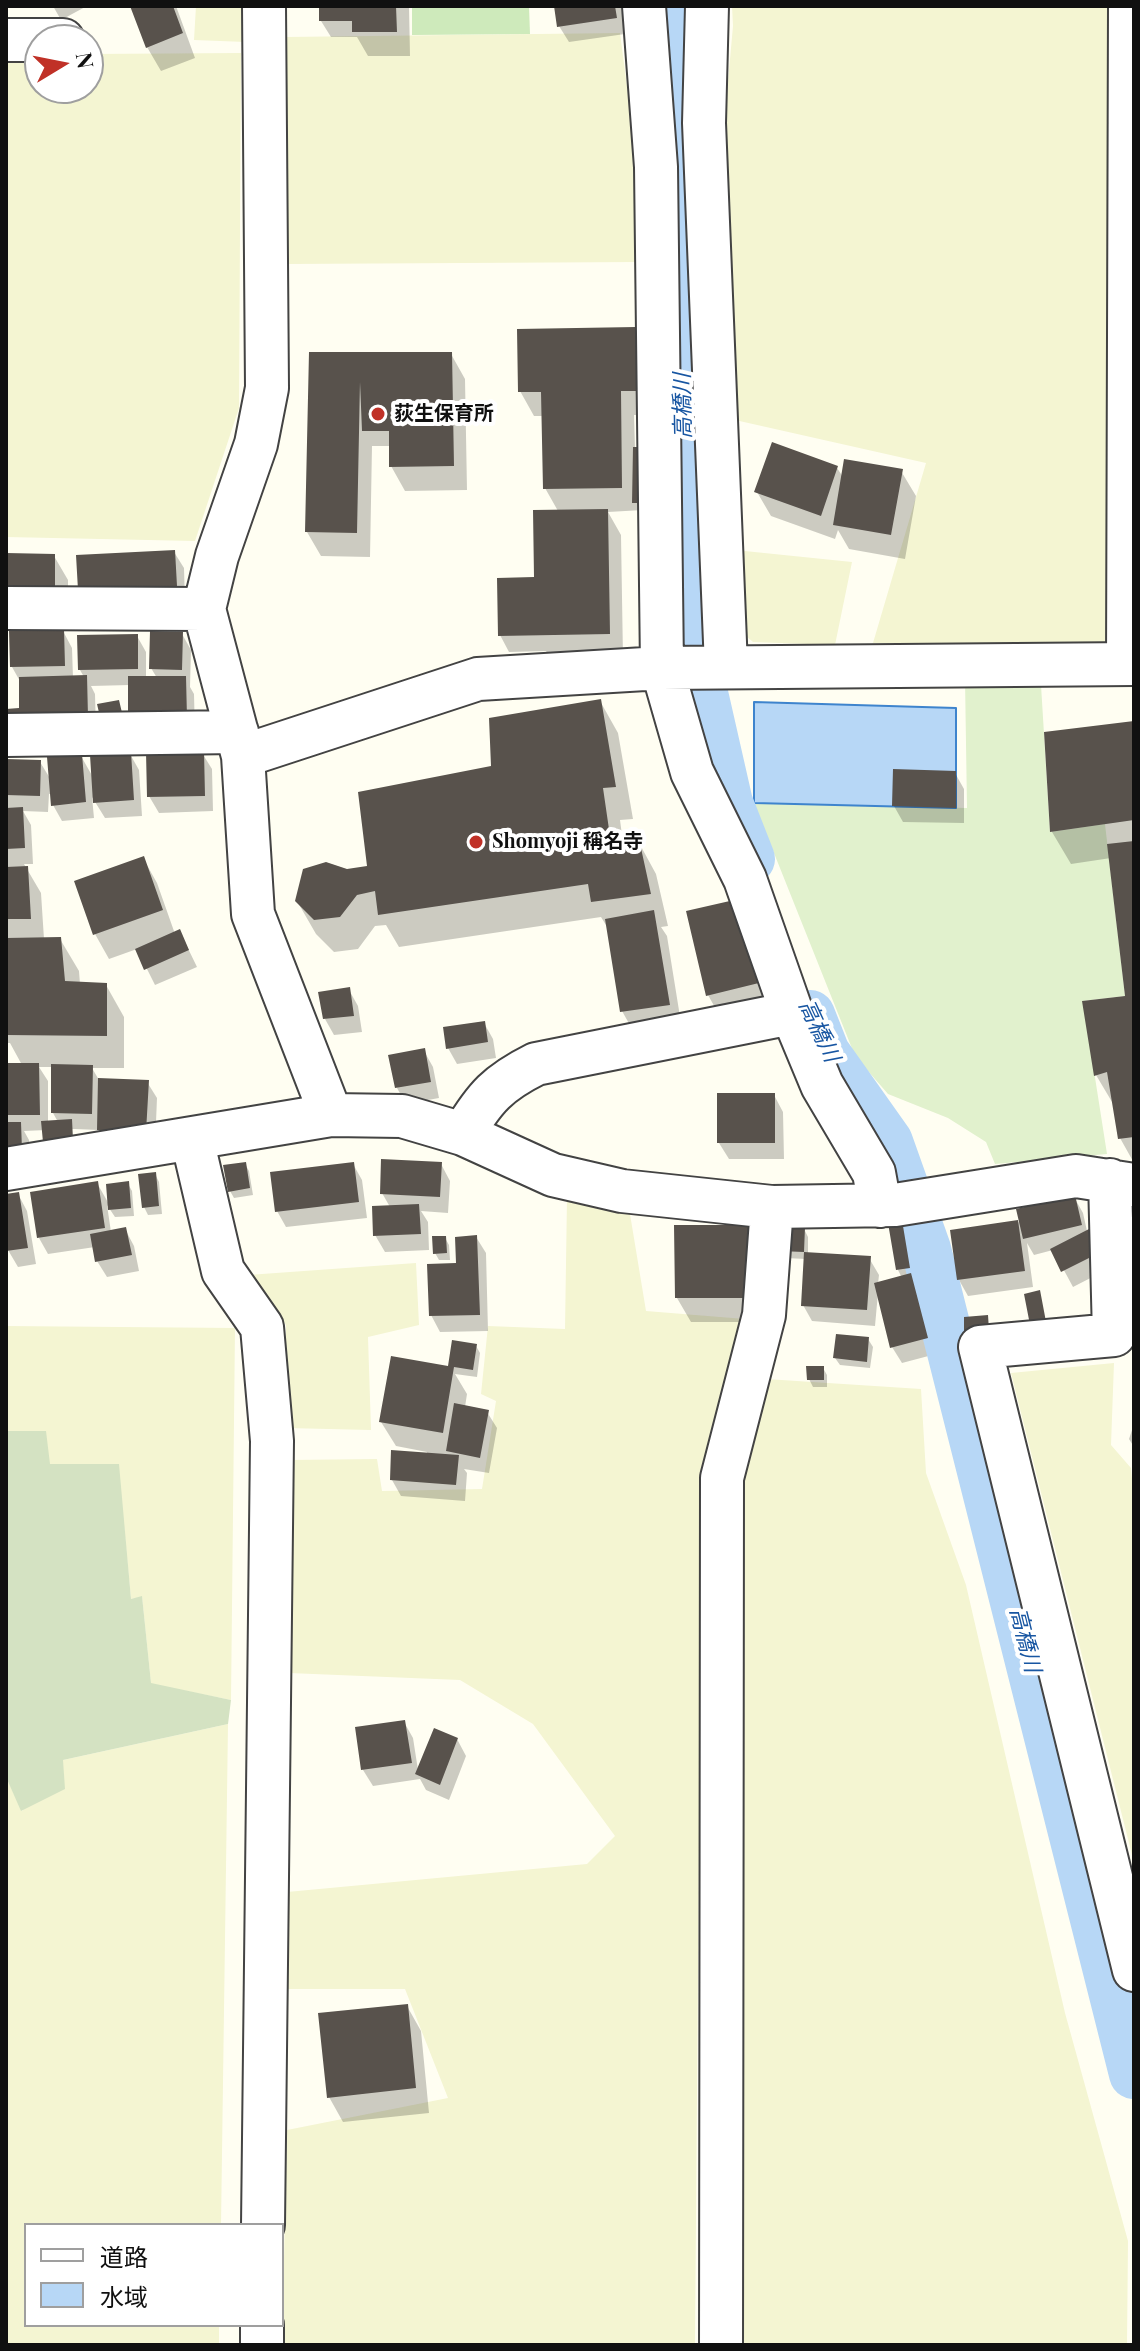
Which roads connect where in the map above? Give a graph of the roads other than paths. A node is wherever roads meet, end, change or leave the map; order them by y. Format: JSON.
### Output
{"nodes":[{"id":1,"x":264,"y":6,"type":"edge"},
{"id":2,"x":644,"y":6,"type":"edge"},
{"id":3,"x":707,"y":6,"type":"edge"},
{"id":4,"x":1130,"y":6,"type":"edge"},
{"id":5,"x":6,"y":608,"type":"edge"},
{"id":6,"x":204,"y":609,"type":"junction"},
{"id":7,"x":1131,"y":664,"type":"edge"},
{"id":8,"x":726,"y":667,"type":"junction"},
{"id":9,"x":662,"y":668,"type":"junction"},
{"id":10,"x":6,"y":735,"type":"edge"},
{"id":11,"x":240,"y":744,"type":"junction"},
{"id":12,"x":792,"y":1013,"type":"junction"},
{"id":13,"x":331,"y":1115,"type":"junction"},
{"id":14,"x":463,"y":1134,"type":"junction"},
{"id":15,"x":192,"y":1139,"type":"junction"},
{"id":16,"x":6,"y":1169,"type":"edge"},
{"id":17,"x":1122,"y":1182,"type":"edge"},
{"id":18,"x":880,"y":1206,"type":"junction"},
{"id":19,"x":772,"y":1207,"type":"junction"},
{"id":20,"x":1134,"y":1970,"type":"edge"},
{"id":21,"x":263,"y":2223,"type":"edge"},
{"id":22,"x":721,"y":2345,"type":"edge"}],
"edges":[{"from":1,"to":6,"type":"street"},
{"from":2,"to":9,"type":"street"},
{"from":3,"to":8,"type":"street"},
{"from":4,"to":7,"type":"street"},
{"from":5,"to":6,"type":"street"},
{"from":6,"to":11,"type":"street"},
{"from":7,"to":8,"type":"street"},
{"from":8,"to":9,"type":"street"},
{"from":9,"to":11,"type":"street"},
{"from":9,"to":12,"type":"street"},
{"from":10,"to":11,"type":"street"},
{"from":11,"to":13,"type":"street"},
{"from":12,"to":14,"type":"street"},
{"from":12,"to":18,"type":"street"},
{"from":13,"to":14,"type":"street"},
{"from":13,"to":15,"type":"street"},
{"from":14,"to":19,"type":"street"},
{"from":15,"to":16,"type":"street"},
{"from":15,"to":21,"type":"street"},
{"from":17,"to":18,"type":"street"},
{"from":17,"to":20,"type":"street"},
{"from":18,"to":19,"type":"street"},
{"from":19,"to":22,"type":"street"}]}
